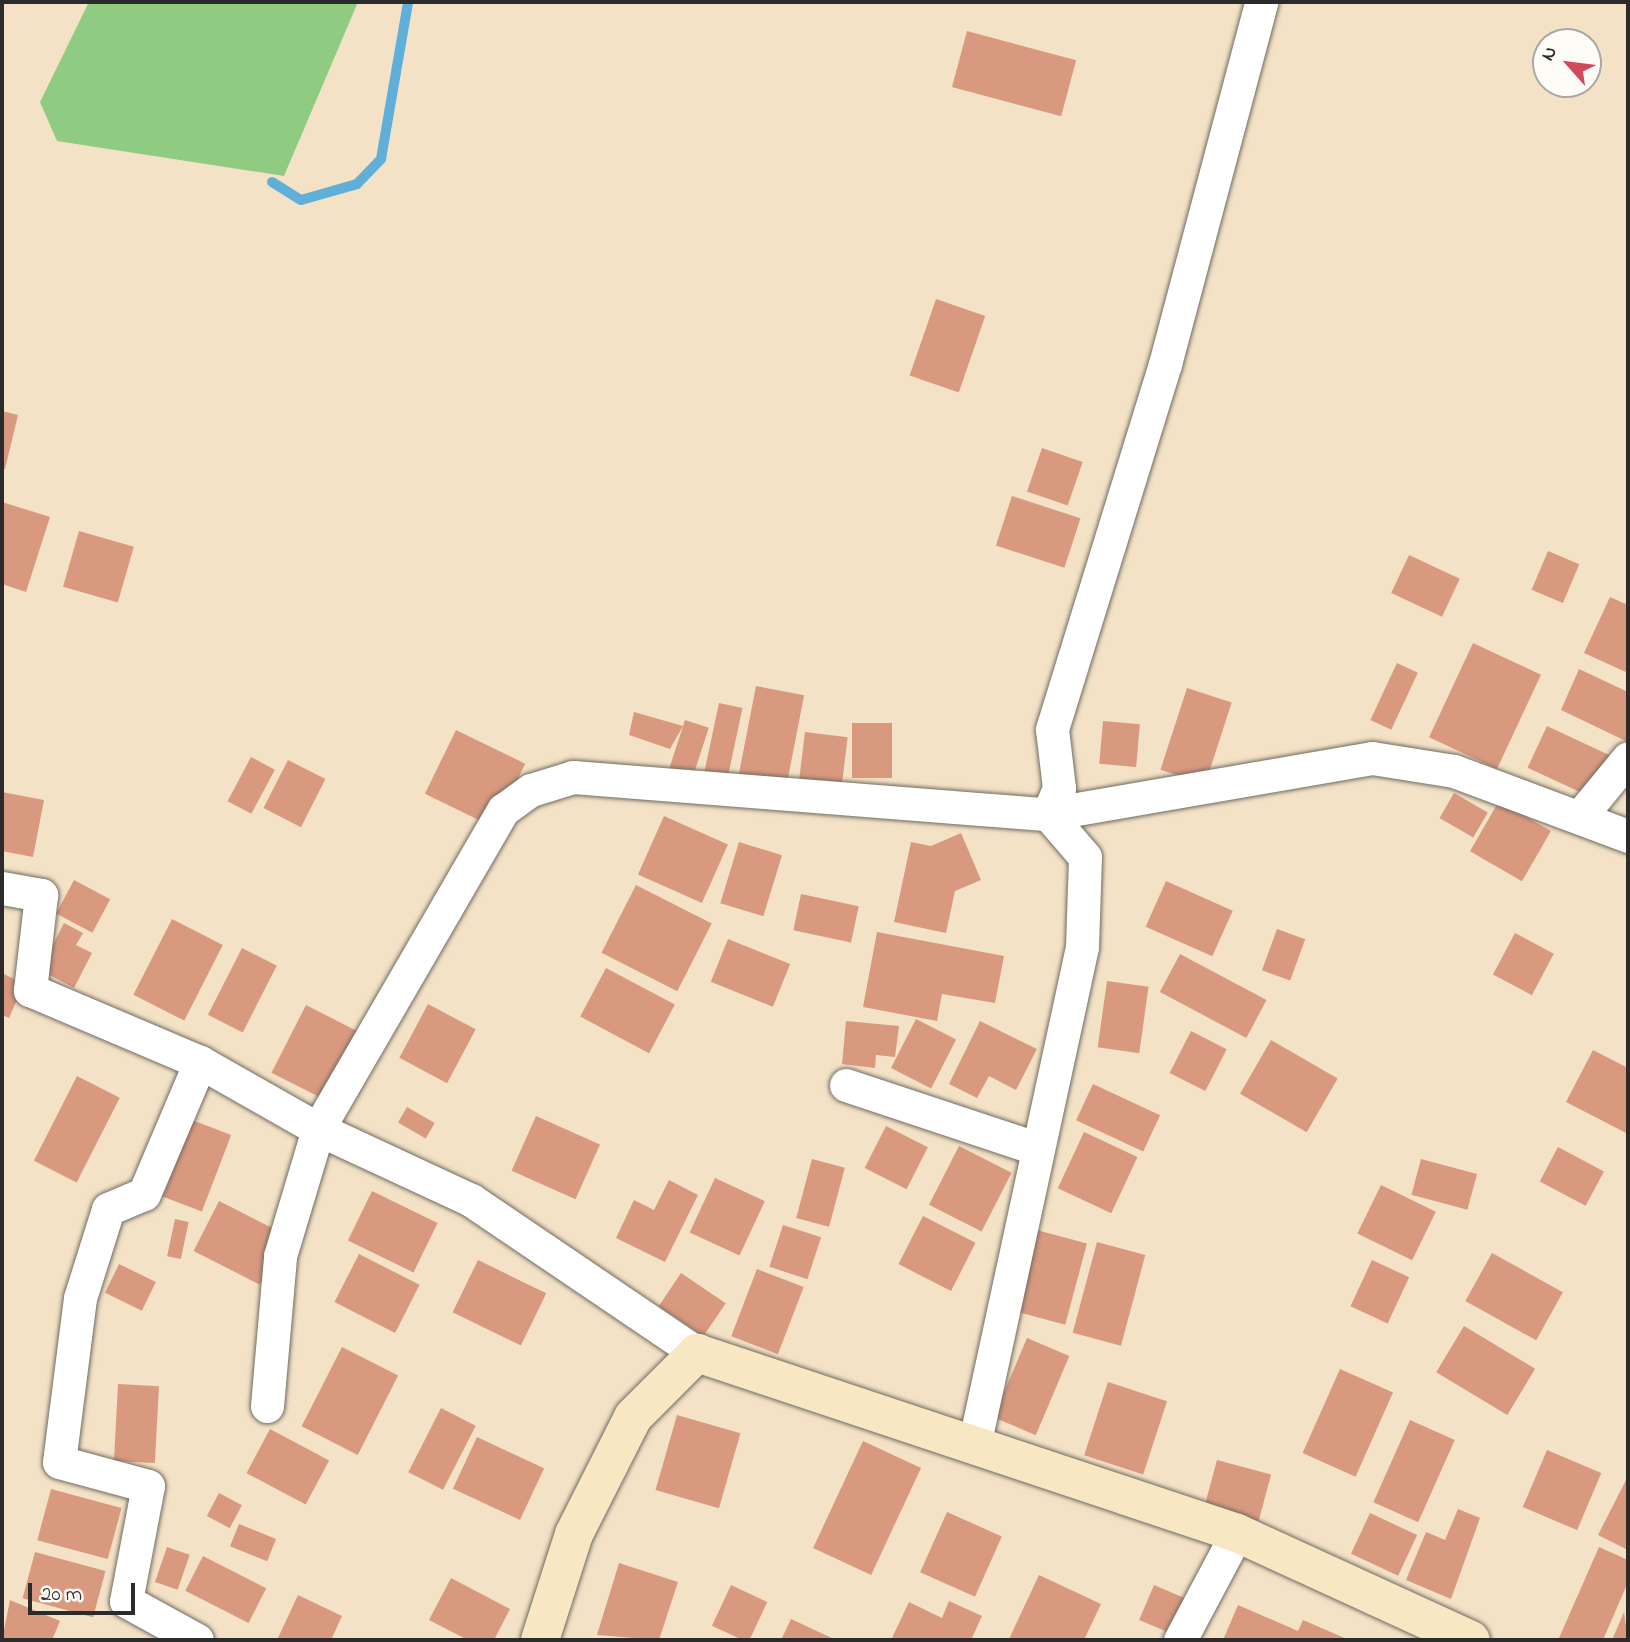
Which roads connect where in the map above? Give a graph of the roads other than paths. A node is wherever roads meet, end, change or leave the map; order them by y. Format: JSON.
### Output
{"nodes":[{"id":1,"x":1261,"y":2,"type":"edge"},
{"id":2,"x":1628,"y":758,"type":"edge"},
{"id":3,"x":1048,"y":814,"type":"junction"},
{"id":4,"x":1582,"y":814,"type":"junction"},
{"id":5,"x":1628,"y":836,"type":"edge"},
{"id":6,"x":2,"y":888,"type":"edge"},
{"id":7,"x":200,"y":1062,"type":"junction"},
{"id":8,"x":846,"y":1085,"type":"dead end"},
{"id":9,"x":318,"y":1129,"type":"junction"},
{"id":10,"x":1035,"y":1148,"type":"junction"},
{"id":11,"x":697,"y":1353,"type":"junction"},
{"id":12,"x":267,"y":1406,"type":"dead end"},
{"id":13,"x":975,"y":1441,"type":"junction"},
{"id":14,"x":1237,"y":1533,"type":"junction"},
{"id":15,"x":197,"y":1640,"type":"edge"},
{"id":16,"x":540,"y":1640,"type":"edge"},
{"id":17,"x":1180,"y":1640,"type":"edge"},
{"id":18,"x":1471,"y":1640,"type":"edge"}],
"edges":[{"from":1,"to":3,"type":"street"},
{"from":2,"to":4,"type":"street"},
{"from":3,"to":4,"type":"street"},
{"from":3,"to":9,"type":"street"},
{"from":3,"to":10,"type":"street"},
{"from":4,"to":5,"type":"street"},
{"from":6,"to":7,"type":"street"},
{"from":7,"to":9,"type":"street"},
{"from":7,"to":15,"type":"street"},
{"from":8,"to":10,"type":"street"},
{"from":9,"to":11,"type":"street"},
{"from":9,"to":12,"type":"street"},
{"from":10,"to":13,"type":"street"},
{"from":11,"to":13,"type":"street"},
{"from":11,"to":16,"type":"street"},
{"from":13,"to":14,"type":"street"},
{"from":14,"to":17,"type":"street"},
{"from":14,"to":18,"type":"street"}]}
